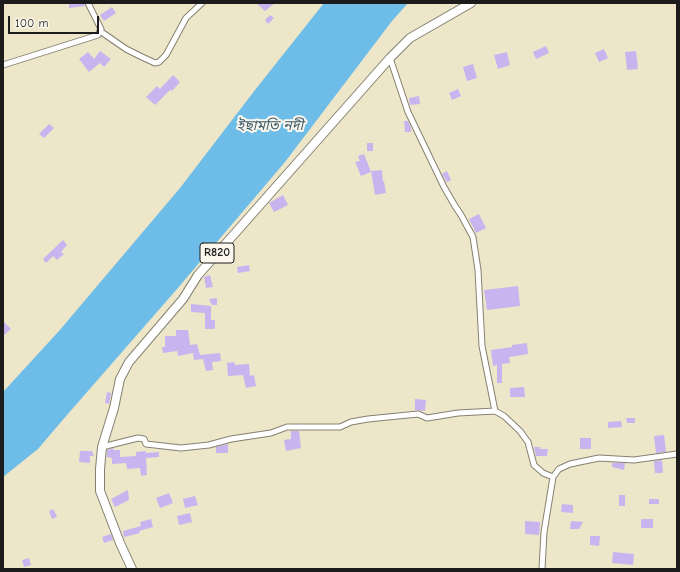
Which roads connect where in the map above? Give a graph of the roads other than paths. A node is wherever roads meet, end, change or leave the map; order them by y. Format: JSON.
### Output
{"nodes":[{"id":1,"x":88,"y":3,"type":"edge"},
{"id":2,"x":202,"y":3,"type":"edge"},
{"id":3,"x":471,"y":3,"type":"edge"},
{"id":4,"x":100,"y":31,"type":"junction"},
{"id":5,"x":390,"y":58,"type":"junction"},
{"id":6,"x":3,"y":65,"type":"edge"},
{"id":7,"x":495,"y":411,"type":"junction"},
{"id":8,"x":102,"y":446,"type":"junction"},
{"id":9,"x":677,"y":454,"type":"edge"},
{"id":10,"x":553,"y":478,"type":"junction"},
{"id":11,"x":132,"y":569,"type":"edge"},
{"id":12,"x":542,"y":569,"type":"edge"}],
"edges":[{"from":1,"to":4,"type":"street"},
{"from":2,"to":4,"type":"street"},
{"from":3,"to":5,"type":"main road","number":"R820"},
{"from":4,"to":6,"type":"street"},
{"from":5,"to":7,"type":"street"},
{"from":5,"to":8,"type":"main road","number":"R820"},
{"from":7,"to":8,"type":"street"},
{"from":7,"to":10,"type":"street"},
{"from":8,"to":11,"type":"main road","number":"R820"},
{"from":9,"to":10,"type":"street"},
{"from":10,"to":12,"type":"street"}]}
